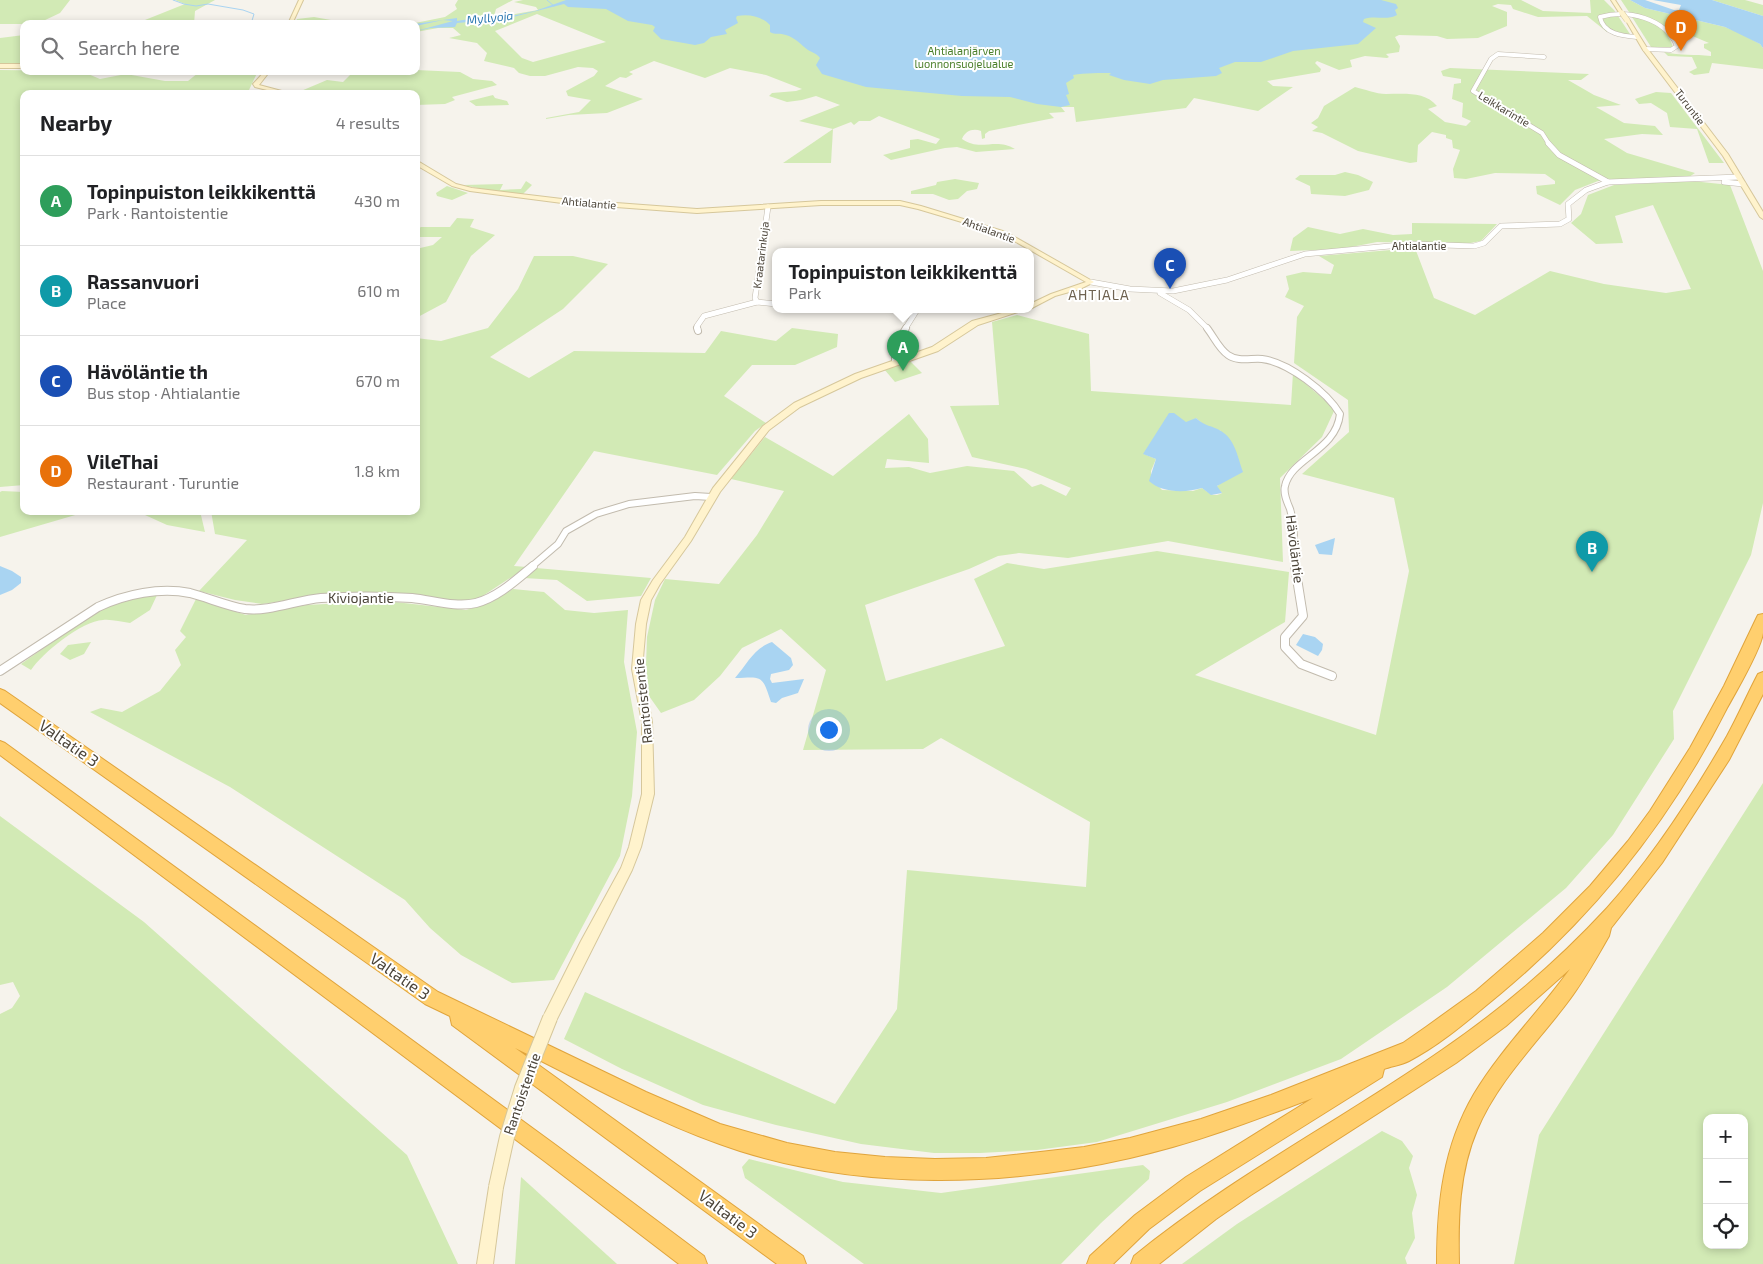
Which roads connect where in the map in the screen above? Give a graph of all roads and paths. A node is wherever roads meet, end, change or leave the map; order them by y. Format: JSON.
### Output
{"nodes":[{"id":1,"x":301,"y":0,"type":"edge"},
{"id":2,"x":1613,"y":0,"type":"edge"},
{"id":3,"x":292,"y":20,"type":"edge"},
{"id":4,"x":1637,"y":37,"type":"junction"},
{"id":5,"x":1645,"y":49,"type":"junction"},
{"id":6,"x":1544,"y":57,"type":"dead end"},
{"id":7,"x":0,"y":66,"type":"edge"},
{"id":8,"x":20,"y":66,"type":"edge"},
{"id":9,"x":264,"y":75,"type":"edge"},
{"id":10,"x":274,"y":90,"type":"edge"},
{"id":11,"x":420,"y":164,"type":"edge"},
{"id":12,"x":1739,"y":178,"type":"junction"},
{"id":13,"x":1702,"y":179,"type":"junction"},
{"id":14,"x":1608,"y":182,"type":"junction"},
{"id":15,"x":1743,"y":184,"type":"junction"},
{"id":16,"x":768,"y":207,"type":"junction"},
{"id":17,"x":1763,"y":217,"type":"edge"},
{"id":18,"x":1031,"y":248,"type":"edge"},
{"id":19,"x":1034,"y":250,"type":"edge"},
{"id":20,"x":1091,"y":282,"type":"junction"},
{"id":21,"x":1156,"y":291,"type":"joint"},
{"id":22,"x":1172,"y":294,"type":"junction"},
{"id":23,"x":757,"y":302,"type":"junction"},
{"id":24,"x":772,"y":304,"type":"edge"},
{"id":25,"x":1034,"y":305,"type":"edge"},
{"id":26,"x":915,"y":313,"type":"edge"},
{"id":27,"x":1010,"y":313,"type":"edge"},
{"id":28,"x":698,"y":331,"type":"dead end"},
{"id":29,"x":895,"y":362,"type":"junction"},
{"id":30,"x":711,"y":497,"type":"junction"},
{"id":31,"x":1763,"y":619,"type":"edge"},
{"id":32,"x":0,"y":670,"type":"edge"},
{"id":33,"x":1332,"y":676,"type":"dead end"},
{"id":34,"x":1763,"y":678,"type":"edge"},
{"id":35,"x":0,"y":695,"type":"edge"},
{"id":36,"x":0,"y":747,"type":"edge"},
{"id":37,"x":1613,"y":913,"type":"junction"},
{"id":38,"x":431,"y":998,"type":"junction"},
{"id":39,"x":1408,"y":1050,"type":"junction"},
{"id":40,"x":485,"y":1264,"type":"edge"},
{"id":41,"x":696,"y":1264,"type":"edge"},
{"id":42,"x":795,"y":1264,"type":"edge"},
{"id":43,"x":1098,"y":1264,"type":"edge"},
{"id":44,"x":1142,"y":1264,"type":"edge"},
{"id":45,"x":1448,"y":1264,"type":"edge"}],
"edges":[{"from":1,"to":3,"type":"street"},
{"from":2,"to":4,"type":"street","name":"Turuntie","bridge":true},
{"from":4,"to":5,"type":"street","name":"Turuntie"},
{"from":4,"to":5,"type":"street"},
{"from":5,"to":12,"type":"street","name":"Turuntie"},
{"from":6,"to":14,"type":"street","name":"Leikkarintie"},
{"from":7,"to":8,"type":"street"},
{"from":9,"to":10,"type":"street"},
{"from":11,"to":16,"type":"street","name":"Ahtialantie"},
{"from":12,"to":13,"type":"street","name":"Ahtialantie"},
{"from":12,"to":15,"type":"street","name":"Turuntie"},
{"from":13,"to":14,"type":"street","name":"Ahtialantie"},
{"from":13,"to":15,"type":"street","name":"Ahtialantie"},
{"from":14,"to":22,"type":"street","name":"Ahtialantie"},
{"from":15,"to":17,"type":"street","name":"Turuntie"},
{"from":16,"to":18,"type":"street","name":"Ahtialantie"},
{"from":16,"to":23,"type":"street","name":"Kraatarinkuja"},
{"from":19,"to":20,"type":"street","name":"Ahtialantie"},
{"from":20,"to":21,"type":"street","name":"Ahtialantie"},
{"from":20,"to":25,"type":"street"},
{"from":21,"to":22,"type":"street","name":"Hävöläntie"},
{"from":22,"to":33,"type":"street","name":"Hävöläntie"},
{"from":23,"to":24,"type":"street","name":"Kraatarinkuja"},
{"from":23,"to":28,"type":"street","name":"Kraatarinkuja"},
{"from":26,"to":29,"type":"street"},
{"from":27,"to":29,"type":"street","name":"Rantoistentie"},
{"from":29,"to":30,"type":"street","name":"Rantoistentie"},
{"from":30,"to":32,"type":"street","name":"Kiviojantie"},
{"from":30,"to":40,"type":"street","name":"Rantoistentie","bridge":true},
{"from":31,"to":39,"type":"highway"},
{"from":34,"to":37,"type":"highway"},
{"from":35,"to":38,"type":"highway","name":"Valtatie 3"},
{"from":36,"to":41,"type":"highway"},
{"from":37,"to":44,"type":"highway"},
{"from":37,"to":45,"type":"highway"},
{"from":38,"to":39,"type":"highway"},
{"from":38,"to":42,"type":"highway","name":"Valtatie 3"},
{"from":39,"to":43,"type":"highway"}]}
